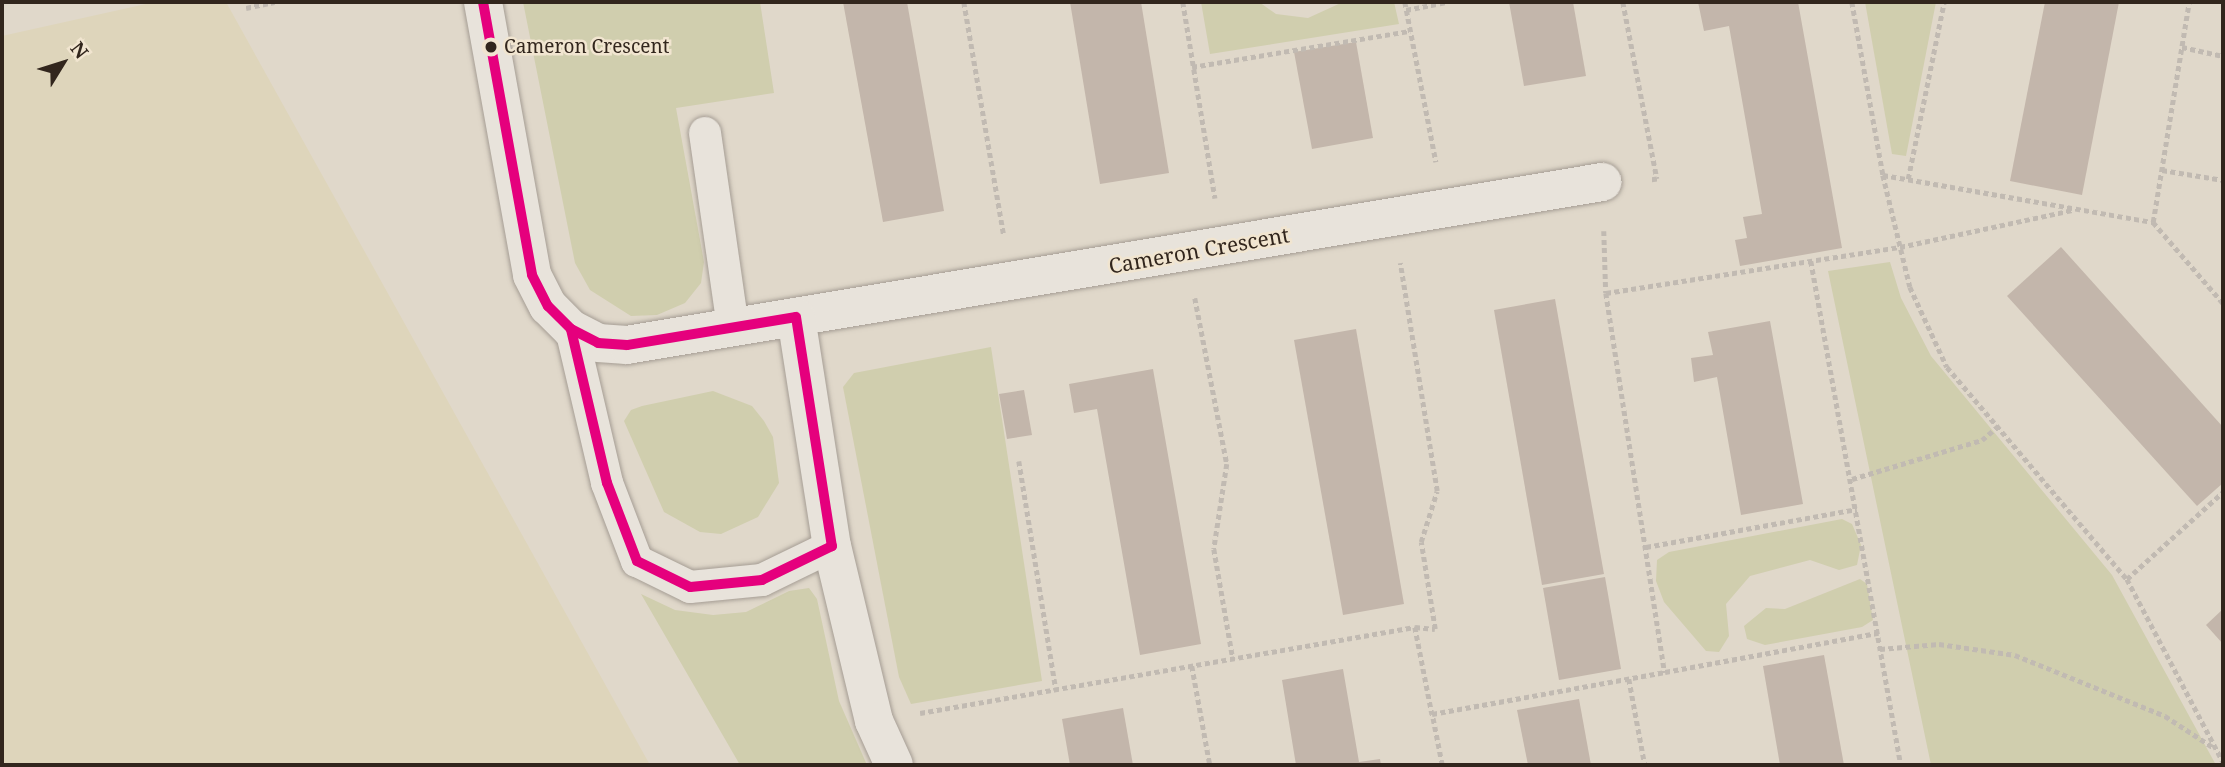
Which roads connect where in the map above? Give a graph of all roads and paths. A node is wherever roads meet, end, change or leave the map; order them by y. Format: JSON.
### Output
{"nodes":[{"id":1,"x":274,"y":2,"type":"edge"},
{"id":2,"x":483,"y":2,"type":"edge"},
{"id":3,"x":964,"y":2,"type":"edge"},
{"id":4,"x":1183,"y":2,"type":"edge"},
{"id":5,"x":1405,"y":2,"type":"edge"},
{"id":6,"x":1446,"y":2,"type":"edge"},
{"id":7,"x":1623,"y":2,"type":"edge"},
{"id":8,"x":1852,"y":2,"type":"edge"},
{"id":9,"x":1944,"y":2,"type":"edge"},
{"id":10,"x":2189,"y":2,"type":"edge"},
{"id":11,"x":246,"y":8,"type":"dead end"},
{"id":12,"x":1406,"y":10,"type":"junction"},
{"id":13,"x":1410,"y":31,"type":"junction"},
{"id":14,"x":2182,"y":47,"type":"junction"},
{"id":15,"x":2223,"y":56,"type":"edge"},
{"id":16,"x":1192,"y":66,"type":"junction"},
{"id":17,"x":705,"y":133,"type":"dead end"},
{"id":18,"x":2162,"y":170,"type":"junction"},
{"id":19,"x":1883,"y":175,"type":"junction"},
{"id":20,"x":1908,"y":179,"type":"junction"},
{"id":21,"x":2223,"y":180,"type":"edge"},
{"id":22,"x":1602,"y":182,"type":"junction"},
{"id":23,"x":1446,"y":208,"type":"junction"},
{"id":24,"x":2079,"y":209,"type":"junction"},
{"id":25,"x":1392,"y":217,"type":"junction"},
{"id":26,"x":2153,"y":222,"type":"junction"},
{"id":27,"x":1900,"y":247,"type":"junction"},
{"id":28,"x":1205,"y":249,"type":"junction"},
{"id":29,"x":1811,"y":261,"type":"junction"},
{"id":30,"x":1012,"y":281,"type":"junction"},
{"id":31,"x":1606,"y":293,"type":"junction"},
{"id":32,"x":2223,"y":303,"type":"edge"},
{"id":33,"x":796,"y":317,"type":"junction"},
{"id":34,"x":733,"y":327,"type":"junction"},
{"id":35,"x":571,"y":330,"type":"junction"},
{"id":36,"x":1999,"y":425,"type":"junction"},
{"id":37,"x":1019,"y":461,"type":"dead end"},
{"id":38,"x":1852,"y":479,"type":"junction"},
{"id":39,"x":2223,"y":492,"type":"edge"},
{"id":40,"x":1857,"y":509,"type":"junction"},
{"id":41,"x":832,"y":546,"type":"junction"},
{"id":42,"x":1646,"y":547,"type":"junction"},
{"id":43,"x":2127,"y":579,"type":"junction"},
{"id":44,"x":1415,"y":628,"type":"junction"},
{"id":45,"x":1878,"y":633,"type":"junction"},
{"id":46,"x":1880,"y":649,"type":"junction"},
{"id":47,"x":1233,"y":659,"type":"junction"},
{"id":48,"x":1192,"y":666,"type":"junction"},
{"id":49,"x":1665,"y":673,"type":"junction"},
{"id":50,"x":1629,"y":679,"type":"junction"},
{"id":51,"x":1056,"y":690,"type":"junction"},
{"id":52,"x":1432,"y":714,"type":"junction"},
{"id":53,"x":874,"y":721,"type":"junction"},
{"id":54,"x":2216,"y":750,"type":"junction"},
{"id":55,"x":2223,"y":762,"type":"edge"},
{"id":56,"x":894,"y":765,"type":"edge"},
{"id":57,"x":1210,"y":765,"type":"edge"},
{"id":58,"x":1442,"y":765,"type":"edge"},
{"id":59,"x":1645,"y":765,"type":"edge"},
{"id":60,"x":1901,"y":765,"type":"edge"}],
"edges":[{"from":1,"to":11,"type":"path"},
{"from":2,"to":35,"type":"street","name":"Cameron Crescent"},
{"from":3,"to":30,"type":"path"},
{"from":4,"to":16,"type":"path"},
{"from":5,"to":12,"type":"path"},
{"from":6,"to":12,"type":"path"},
{"from":7,"to":22,"type":"path"},
{"from":8,"to":19,"type":"path"},
{"from":9,"to":20,"type":"path"},
{"from":10,"to":14,"type":"path"},
{"from":12,"to":13,"type":"path"},
{"from":13,"to":16,"type":"path"},
{"from":13,"to":23,"type":"path"},
{"from":14,"to":15,"type":"path"},
{"from":14,"to":18,"type":"path"},
{"from":16,"to":28,"type":"path"},
{"from":17,"to":34,"type":"lane"},
{"from":18,"to":21,"type":"path"},
{"from":18,"to":26,"type":"path"},
{"from":19,"to":20,"type":"path"},
{"from":19,"to":27,"type":"path"},
{"from":20,"to":24,"type":"path"},
{"from":22,"to":23,"type":"street","name":"Cameron Crescent"},
{"from":22,"to":31,"type":"path"},
{"from":23,"to":25,"type":"street","name":"Cameron Crescent"},
{"from":24,"to":26,"type":"path"},
{"from":24,"to":27,"type":"path"},
{"from":25,"to":28,"type":"street","name":"Cameron Crescent"},
{"from":25,"to":44,"type":"path"},
{"from":26,"to":32,"type":"path"},
{"from":27,"to":29,"type":"path"},
{"from":27,"to":36,"type":"path"},
{"from":28,"to":30,"type":"street","name":"Cameron Crescent"},
{"from":28,"to":47,"type":"path"},
{"from":29,"to":31,"type":"path"},
{"from":29,"to":38,"type":"path"},
{"from":30,"to":33,"type":"street","name":"Cameron Crescent"},
{"from":31,"to":42,"type":"path"},
{"from":33,"to":34,"type":"street","name":"Cameron Crescent"},
{"from":33,"to":41,"type":"street"},
{"from":34,"to":35,"type":"street","name":"Cameron Crescent"},
{"from":35,"to":41,"type":"lane"},
{"from":36,"to":38,"type":"path"},
{"from":36,"to":43,"type":"path"},
{"from":37,"to":51,"type":"path"},
{"from":38,"to":40,"type":"path"},
{"from":39,"to":43,"type":"path"},
{"from":40,"to":42,"type":"path"},
{"from":40,"to":45,"type":"path"},
{"from":41,"to":53,"type":"street"},
{"from":42,"to":49,"type":"path"},
{"from":43,"to":54,"type":"path"},
{"from":44,"to":47,"type":"path"},
{"from":44,"to":52,"type":"path"},
{"from":45,"to":46,"type":"path"},
{"from":45,"to":49,"type":"path"},
{"from":46,"to":54,"type":"path"},
{"from":46,"to":60,"type":"path"},
{"from":47,"to":48,"type":"path"},
{"from":48,"to":51,"type":"path"},
{"from":48,"to":57,"type":"path"},
{"from":49,"to":50,"type":"path"},
{"from":50,"to":52,"type":"path"},
{"from":50,"to":59,"type":"path"},
{"from":51,"to":53,"type":"path"},
{"from":52,"to":58,"type":"path"},
{"from":53,"to":56,"type":"street"},
{"from":54,"to":55,"type":"path"}]}
